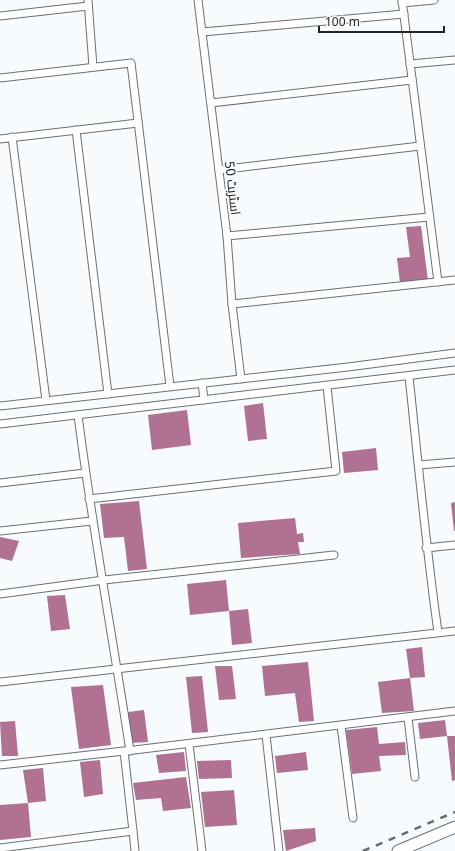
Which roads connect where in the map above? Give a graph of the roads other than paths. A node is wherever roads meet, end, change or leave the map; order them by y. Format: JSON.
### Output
{"nodes":[{"id":1,"x":198,"y":0,"type":"edge"},
{"id":2,"x":434,"y":0,"type":"edge"},
{"id":3,"x":402,"y":1,"type":"edge"},
{"id":4,"x":88,"y":3,"type":"edge"},
{"id":5,"x":404,"y":14,"type":"junction"},
{"id":6,"x":0,"y":16,"type":"edge"},
{"id":7,"x":202,"y":32,"type":"junction"},
{"id":8,"x":455,"y":60,"type":"edge"},
{"id":9,"x":410,"y":64,"type":"junction"},
{"id":10,"x":93,"y":67,"type":"junction"},
{"id":11,"x":0,"y":78,"type":"edge"},
{"id":12,"x":412,"y":80,"type":"junction"},
{"id":13,"x":210,"y":103,"type":"junction"},
{"id":14,"x":138,"y":123,"type":"junction"},
{"id":15,"x":76,"y":130,"type":"junction"},
{"id":16,"x":12,"y":138,"type":"junction"},
{"id":17,"x":0,"y":139,"type":"edge"},
{"id":18,"x":420,"y":146,"type":"junction"},
{"id":19,"x":219,"y":170,"type":"junction"},
{"id":20,"x":429,"y":217,"type":"junction"},
{"id":21,"x":227,"y":236,"type":"junction"},
{"id":22,"x":455,"y":280,"type":"edge"},
{"id":23,"x":438,"y":282,"type":"junction"},
{"id":24,"x":232,"y":304,"type":"junction"},
{"id":25,"x":455,"y":353,"type":"edge"},
{"id":26,"x":455,"y":370,"type":"edge"},
{"id":27,"x":409,"y":376,"type":"junction"},
{"id":28,"x":241,"y":379,"type":"junction"},
{"id":29,"x":202,"y":383,"type":"junction"},
{"id":30,"x":170,"y":386,"type":"junction"},
{"id":31,"x":327,"y":386,"type":"junction"},
{"id":32,"x":108,"y":394,"type":"junction"},
{"id":33,"x":46,"y":400,"type":"junction"},
{"id":34,"x":204,"y":400,"type":"junction"},
{"id":35,"x":0,"y":406,"type":"edge"},
{"id":36,"x":78,"y":415,"type":"junction"},
{"id":37,"x":0,"y":424,"type":"edge"},
{"id":38,"x":455,"y":462,"type":"edge"},
{"id":39,"x":420,"y":465,"type":"junction"},
{"id":40,"x":85,"y":473,"type":"junction"},
{"id":41,"x":0,"y":482,"type":"edge"},
{"id":42,"x":88,"y":498,"type":"junction"},
{"id":43,"x":92,"y":521,"type":"junction"},
{"id":44,"x":0,"y":531,"type":"edge"},
{"id":45,"x":455,"y":545,"type":"edge"},
{"id":46,"x":426,"y":548,"type":"junction"},
{"id":47,"x":334,"y":555,"type":"dead end"},
{"id":48,"x":104,"y":580,"type":"junction"},
{"id":49,"x":0,"y":594,"type":"edge"},
{"id":50,"x":455,"y":631,"type":"edge"},
{"id":51,"x":438,"y":632,"type":"junction"},
{"id":52,"x":118,"y":668,"type":"junction"},
{"id":53,"x":0,"y":682,"type":"edge"},
{"id":54,"x":455,"y":711,"type":"edge"},
{"id":55,"x":408,"y":718,"type":"junction"},
{"id":56,"x":341,"y":726,"type":"junction"},
{"id":57,"x":266,"y":735,"type":"junction"},
{"id":58,"x":189,"y":744,"type":"junction"},
{"id":59,"x":127,"y":751,"type":"junction"},
{"id":60,"x":0,"y":765,"type":"edge"},
{"id":61,"x":414,"y":777,"type":"dead end"},
{"id":62,"x":353,"y":818,"type":"dead end"},
{"id":63,"x":455,"y":827,"type":"edge"},
{"id":64,"x":134,"y":831,"type":"junction"},
{"id":65,"x":0,"y":848,"type":"edge"},
{"id":66,"x":135,"y":851,"type":"edge"},
{"id":67,"x":202,"y":851,"type":"edge"},
{"id":68,"x":279,"y":851,"type":"edge"},
{"id":69,"x":398,"y":851,"type":"edge"}],
"edges":[{"from":1,"to":7,"type":"street","name":"اسٹریٹ 50"},
{"from":2,"to":3,"type":"street"},
{"from":3,"to":5,"type":"street"},
{"from":4,"to":6,"type":"street"},
{"from":4,"to":10,"type":"street"},
{"from":5,"to":7,"type":"street"},
{"from":5,"to":9,"type":"street"},
{"from":7,"to":13,"type":"street","name":"اسٹریٹ 50"},
{"from":8,"to":9,"type":"street"},
{"from":9,"to":12,"type":"street"},
{"from":10,"to":11,"type":"street"},
{"from":10,"to":14,"type":"street"},
{"from":12,"to":13,"type":"street"},
{"from":12,"to":18,"type":"street"},
{"from":13,"to":19,"type":"street","name":"اسٹریٹ 50"},
{"from":14,"to":15,"type":"street"},
{"from":14,"to":30,"type":"street"},
{"from":15,"to":16,"type":"street"},
{"from":15,"to":32,"type":"street"},
{"from":16,"to":17,"type":"street"},
{"from":16,"to":33,"type":"street"},
{"from":18,"to":19,"type":"street"},
{"from":18,"to":20,"type":"street"},
{"from":19,"to":21,"type":"street","name":"اسٹریٹ 50"},
{"from":20,"to":21,"type":"street"},
{"from":20,"to":23,"type":"street"},
{"from":21,"to":24,"type":"street","name":"اسٹریٹ 50"},
{"from":22,"to":23,"type":"street"},
{"from":23,"to":24,"type":"street"},
{"from":24,"to":28,"type":"street","name":"اسٹریٹ 50"},
{"from":25,"to":28,"type":"street"},
{"from":26,"to":27,"type":"street"},
{"from":27,"to":31,"type":"street"},
{"from":27,"to":39,"type":"street"},
{"from":28,"to":29,"type":"street"},
{"from":29,"to":30,"type":"street"},
{"from":29,"to":34,"type":"street"},
{"from":30,"to":32,"type":"street"},
{"from":31,"to":34,"type":"street"},
{"from":31,"to":42,"type":"street"},
{"from":32,"to":33,"type":"street"},
{"from":33,"to":35,"type":"street"},
{"from":34,"to":36,"type":"street"},
{"from":36,"to":37,"type":"street"},
{"from":36,"to":40,"type":"street"},
{"from":38,"to":39,"type":"street"},
{"from":39,"to":46,"type":"street"},
{"from":40,"to":41,"type":"street"},
{"from":40,"to":42,"type":"street"},
{"from":42,"to":43,"type":"street"},
{"from":43,"to":44,"type":"street"},
{"from":43,"to":48,"type":"street"},
{"from":45,"to":46,"type":"street"},
{"from":46,"to":51,"type":"street"},
{"from":47,"to":48,"type":"street"},
{"from":48,"to":49,"type":"street"},
{"from":48,"to":52,"type":"street"},
{"from":50,"to":51,"type":"street"},
{"from":51,"to":52,"type":"street"},
{"from":52,"to":53,"type":"street"},
{"from":52,"to":59,"type":"street"},
{"from":54,"to":55,"type":"street"},
{"from":55,"to":56,"type":"street"},
{"from":55,"to":61,"type":"street"},
{"from":56,"to":57,"type":"street"},
{"from":56,"to":62,"type":"street"},
{"from":57,"to":58,"type":"street"},
{"from":57,"to":68,"type":"street"},
{"from":58,"to":59,"type":"street"},
{"from":58,"to":67,"type":"street"},
{"from":59,"to":60,"type":"street"},
{"from":59,"to":64,"type":"street"},
{"from":63,"to":69,"type":"highway"},
{"from":64,"to":65,"type":"street"},
{"from":64,"to":66,"type":"street"}]}
